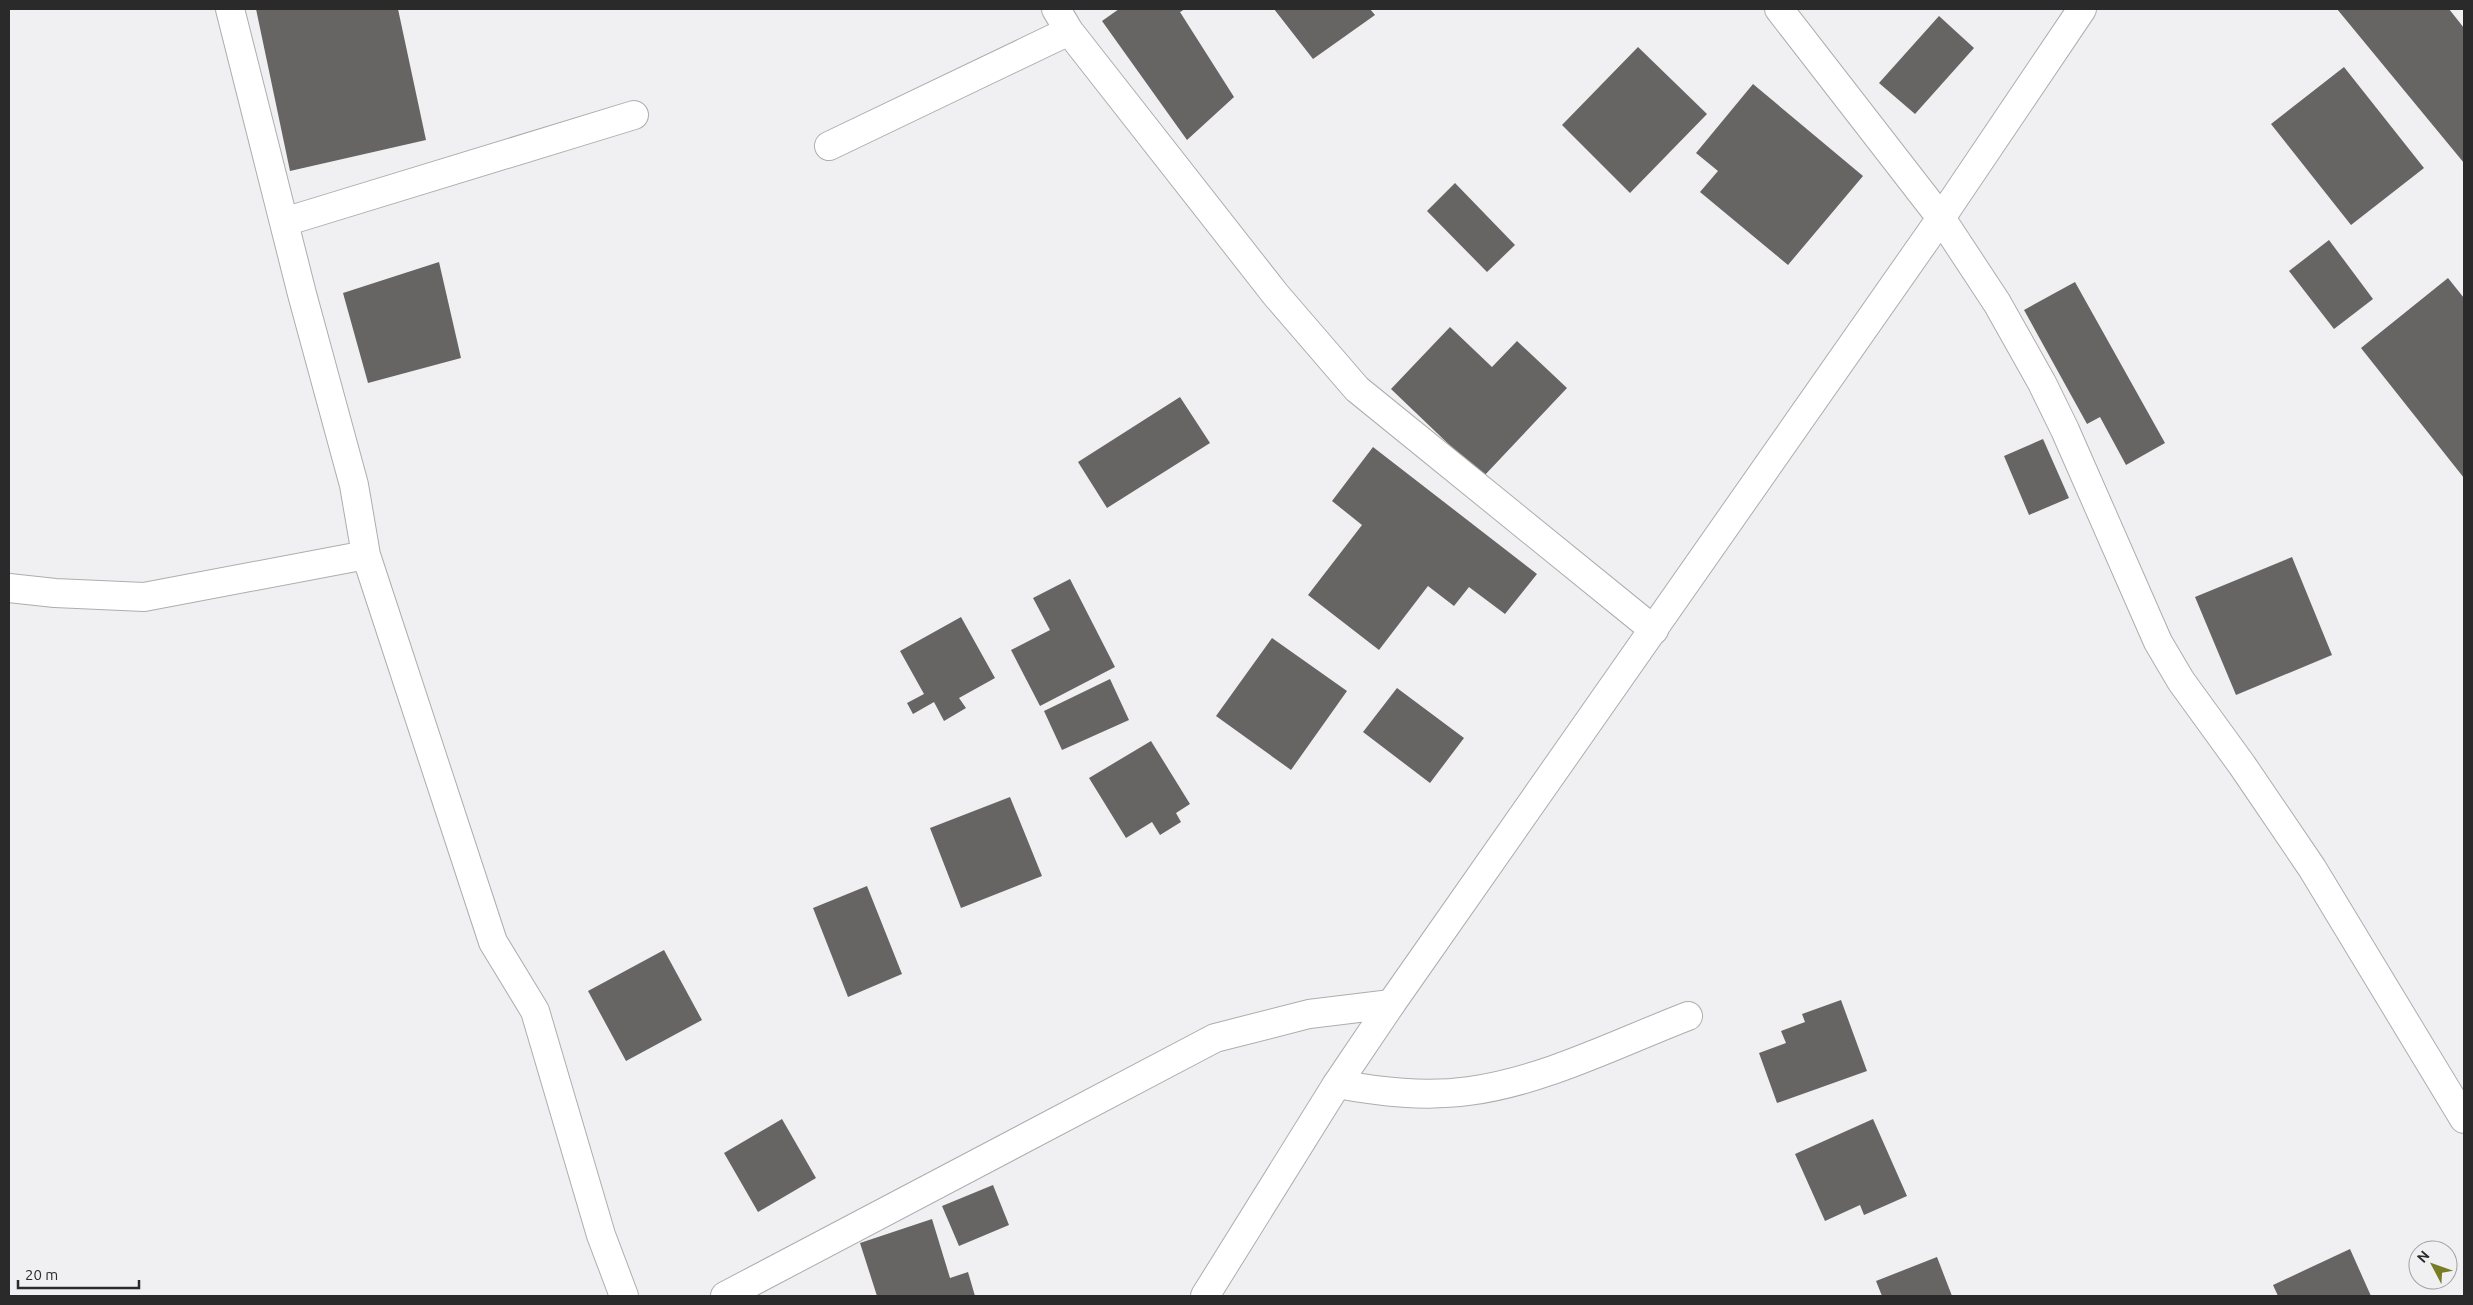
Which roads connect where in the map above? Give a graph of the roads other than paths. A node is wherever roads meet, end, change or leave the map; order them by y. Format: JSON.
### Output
{"nodes":[{"id":1,"x":230,"y":9,"type":"edge"},
{"id":2,"x":1779,"y":9,"type":"edge"},
{"id":3,"x":2082,"y":9,"type":"edge"},
{"id":4,"x":1063,"y":20,"type":"edge"},
{"id":5,"x":634,"y":115,"type":"dead end"},
{"id":6,"x":829,"y":146,"type":"dead end"},
{"id":7,"x":1941,"y":218,"type":"junction"},
{"id":8,"x":284,"y":222,"type":"junction"},
{"id":9,"x":366,"y":555,"type":"junction"},
{"id":10,"x":9,"y":588,"type":"edge"},
{"id":11,"x":1654,"y":630,"type":"junction"},
{"id":12,"x":1390,"y":1004,"type":"junction"},
{"id":13,"x":1688,"y":1016,"type":"dead end"},
{"id":14,"x":1337,"y":1084,"type":"junction"},
{"id":15,"x":2464,"y":1120,"type":"edge"},
{"id":16,"x":624,"y":1296,"type":"edge"},
{"id":17,"x":725,"y":1296,"type":"edge"},
{"id":18,"x":1205,"y":1296,"type":"edge"}],
"edges":[{"from":1,"to":8,"type":"street"},
{"from":2,"to":7,"type":"street"},
{"from":3,"to":7,"type":"street"},
{"from":4,"to":6,"type":"street"},
{"from":4,"to":11,"type":"street"},
{"from":5,"to":8,"type":"street"},
{"from":7,"to":11,"type":"street"},
{"from":7,"to":15,"type":"street"},
{"from":8,"to":9,"type":"street"},
{"from":9,"to":10,"type":"street"},
{"from":9,"to":16,"type":"street"},
{"from":11,"to":12,"type":"street"},
{"from":12,"to":14,"type":"street"},
{"from":12,"to":17,"type":"street"},
{"from":13,"to":14,"type":"street"},
{"from":14,"to":18,"type":"street"}]}
